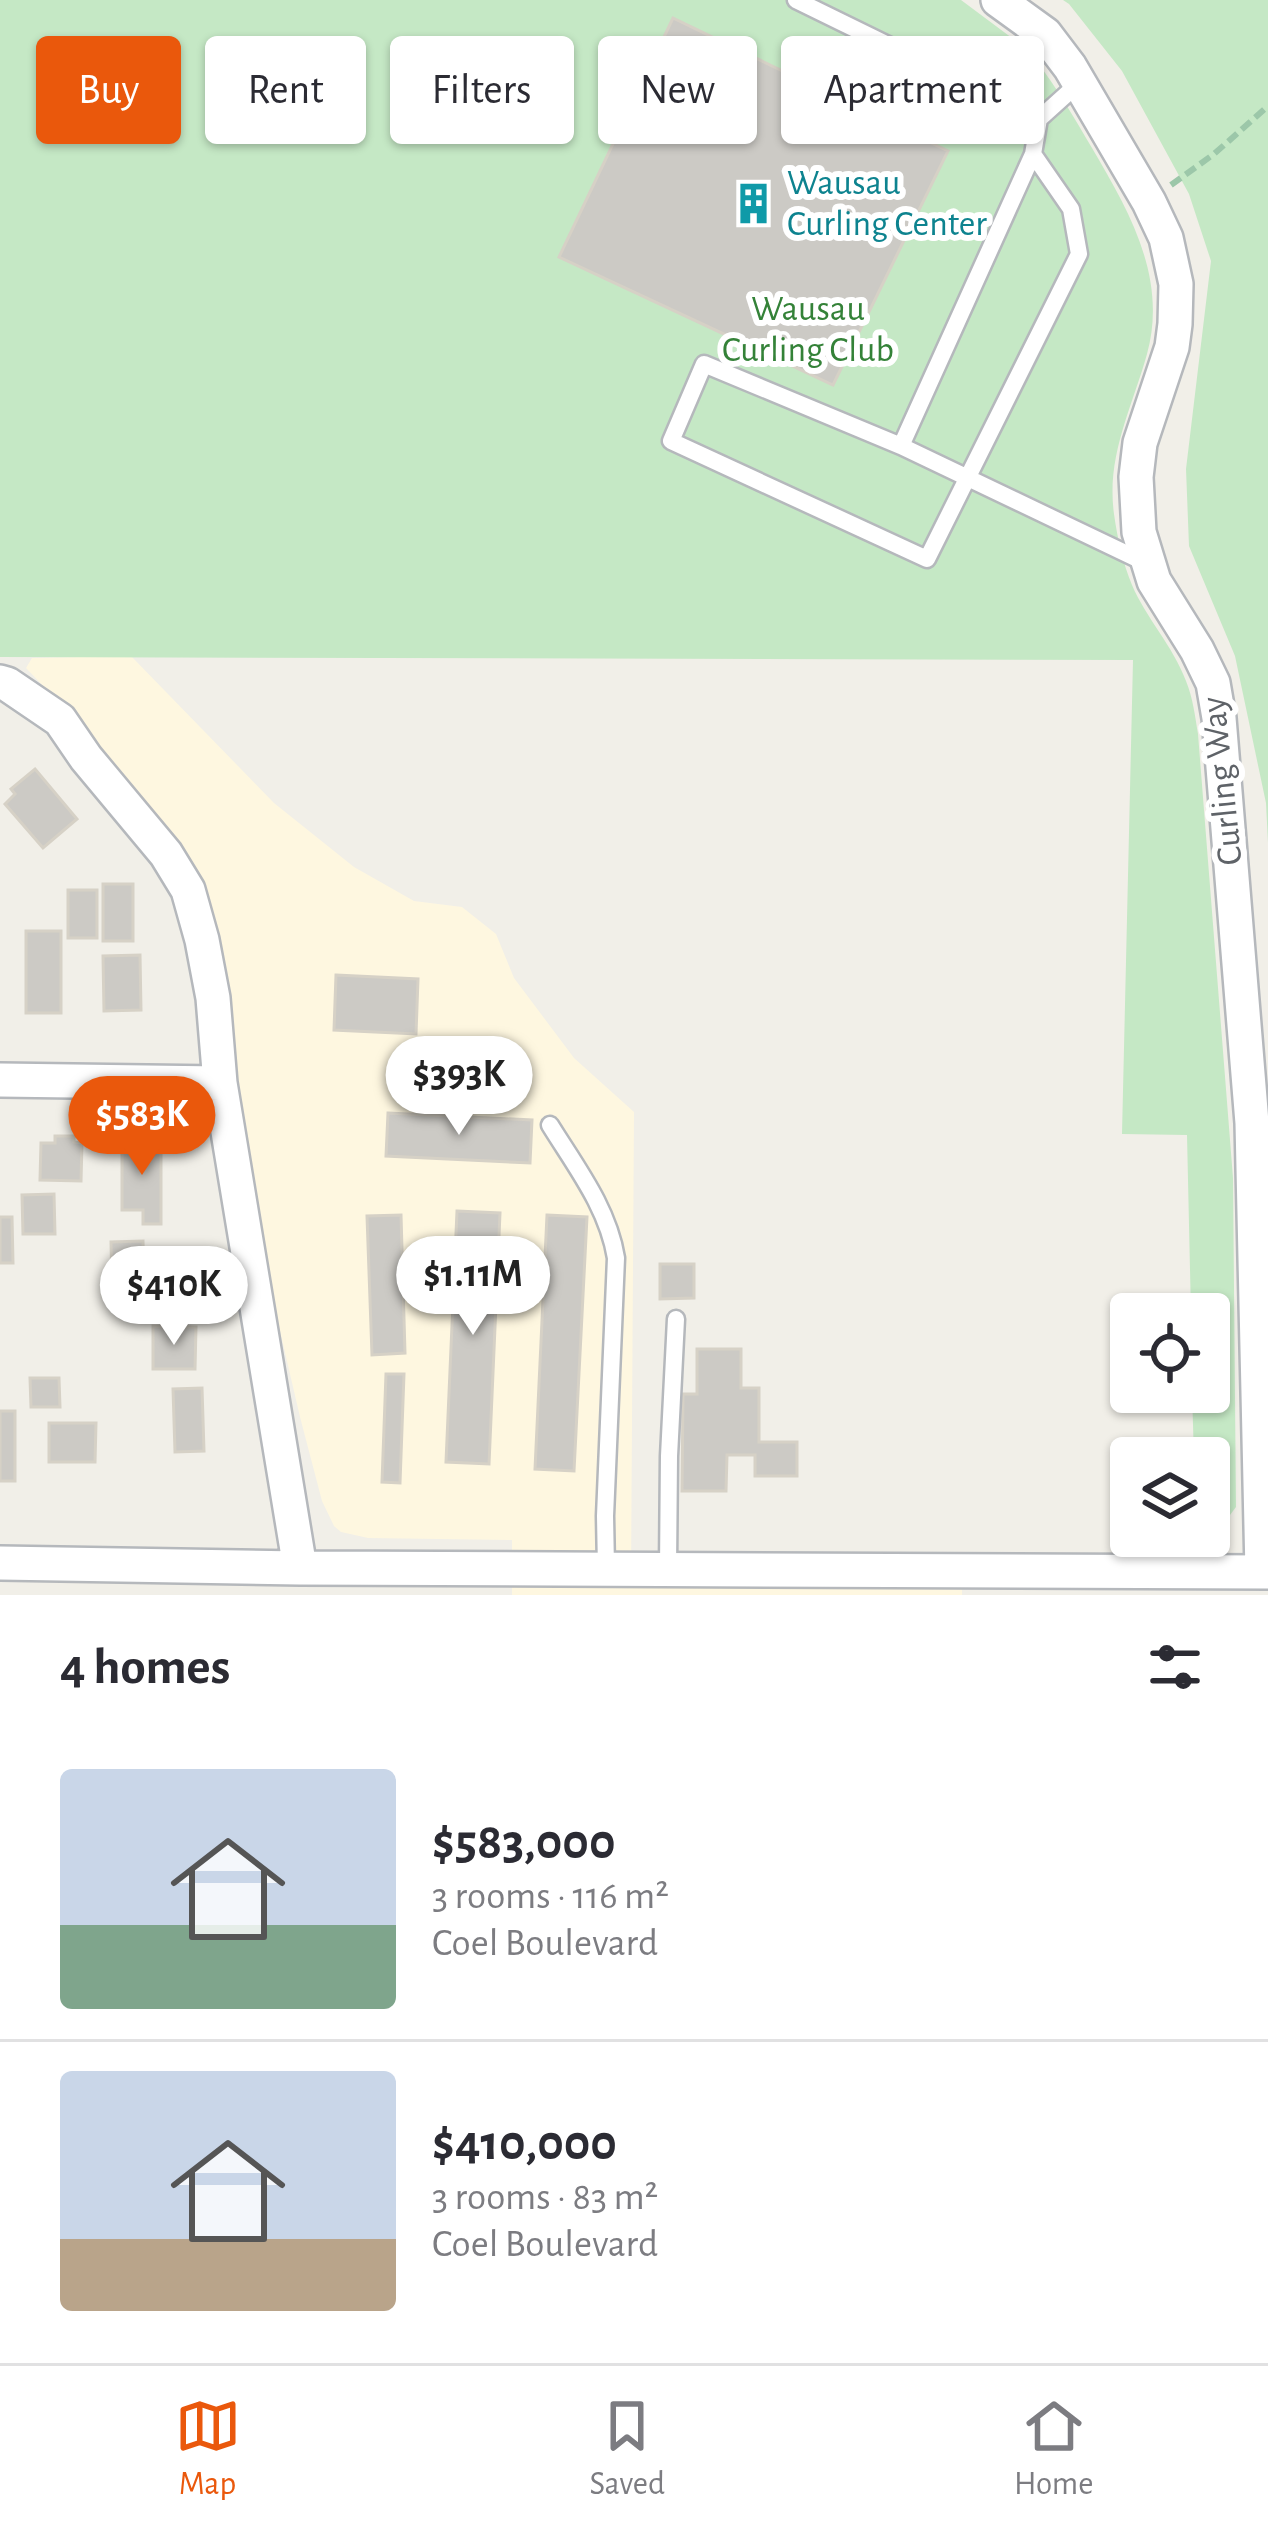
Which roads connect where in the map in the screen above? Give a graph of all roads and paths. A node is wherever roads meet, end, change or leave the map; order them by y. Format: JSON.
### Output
{"nodes":[{"id":1,"x":796,"y":0,"type":"edge"},
{"id":2,"x":998,"y":0,"type":"edge"},
{"id":3,"x":870,"y":36,"type":"edge"},
{"id":4,"x":1080,"y":82,"type":"junction"},
{"id":5,"x":1268,"y":106,"type":"edge"},
{"id":6,"x":1044,"y":114,"type":"edge"},
{"id":7,"x":1035,"y":144,"type":"edge"},
{"id":8,"x":1033,"y":154,"type":"junction"},
{"id":9,"x":1147,"y":197,"type":"junction"},
{"id":10,"x":901,"y":446,"type":"junction"},
{"id":11,"x":968,"y":477,"type":"junction"},
{"id":12,"x":1147,"y":563,"type":"junction"},
{"id":13,"x":0,"y":682,"type":"edge"},
{"id":14,"x":0,"y":1080,"type":"edge"},
{"id":15,"x":220,"y":1083,"type":"junction"},
{"id":16,"x":550,"y":1125,"type":"dead end"},
{"id":17,"x":676,"y":1319,"type":"dead end"},
{"id":18,"x":0,"y":1562,"type":"edge"},
{"id":19,"x":300,"y":1568,"type":"junction"},
{"id":20,"x":606,"y":1568,"type":"junction"},
{"id":21,"x":668,"y":1568,"type":"junction"},
{"id":22,"x":1265,"y":1572,"type":"edge"},
{"id":23,"x":773,"y":1582,"type":"edge"}],
"edges":[{"from":1,"to":3,"type":"lane"},
{"from":2,"to":4,"type":"street","name":"Curling Way"},
{"from":4,"to":6,"type":"lane"},
{"from":4,"to":9,"type":"street","name":"Curling Way"},
{"from":5,"to":9,"type":"path"},
{"from":7,"to":8,"type":"lane"},
{"from":8,"to":10,"type":"lane"},
{"from":8,"to":11,"type":"lane"},
{"from":9,"to":12,"type":"street","name":"Curling Way"},
{"from":10,"to":11,"type":"lane"},
{"from":10,"to":11,"type":"lane"},
{"from":11,"to":12,"type":"lane"},
{"from":12,"to":22,"type":"street","name":"Curling Way"},
{"from":13,"to":15,"type":"street"},
{"from":14,"to":15,"type":"street"},
{"from":15,"to":19,"type":"street"},
{"from":16,"to":20,"type":"lane"},
{"from":17,"to":21,"type":"lane"},
{"from":18,"to":19,"type":"street"},
{"from":19,"to":20,"type":"street"},
{"from":20,"to":21,"type":"street"},
{"from":21,"to":23,"type":"street"},
{"from":22,"to":23,"type":"street"}]}
